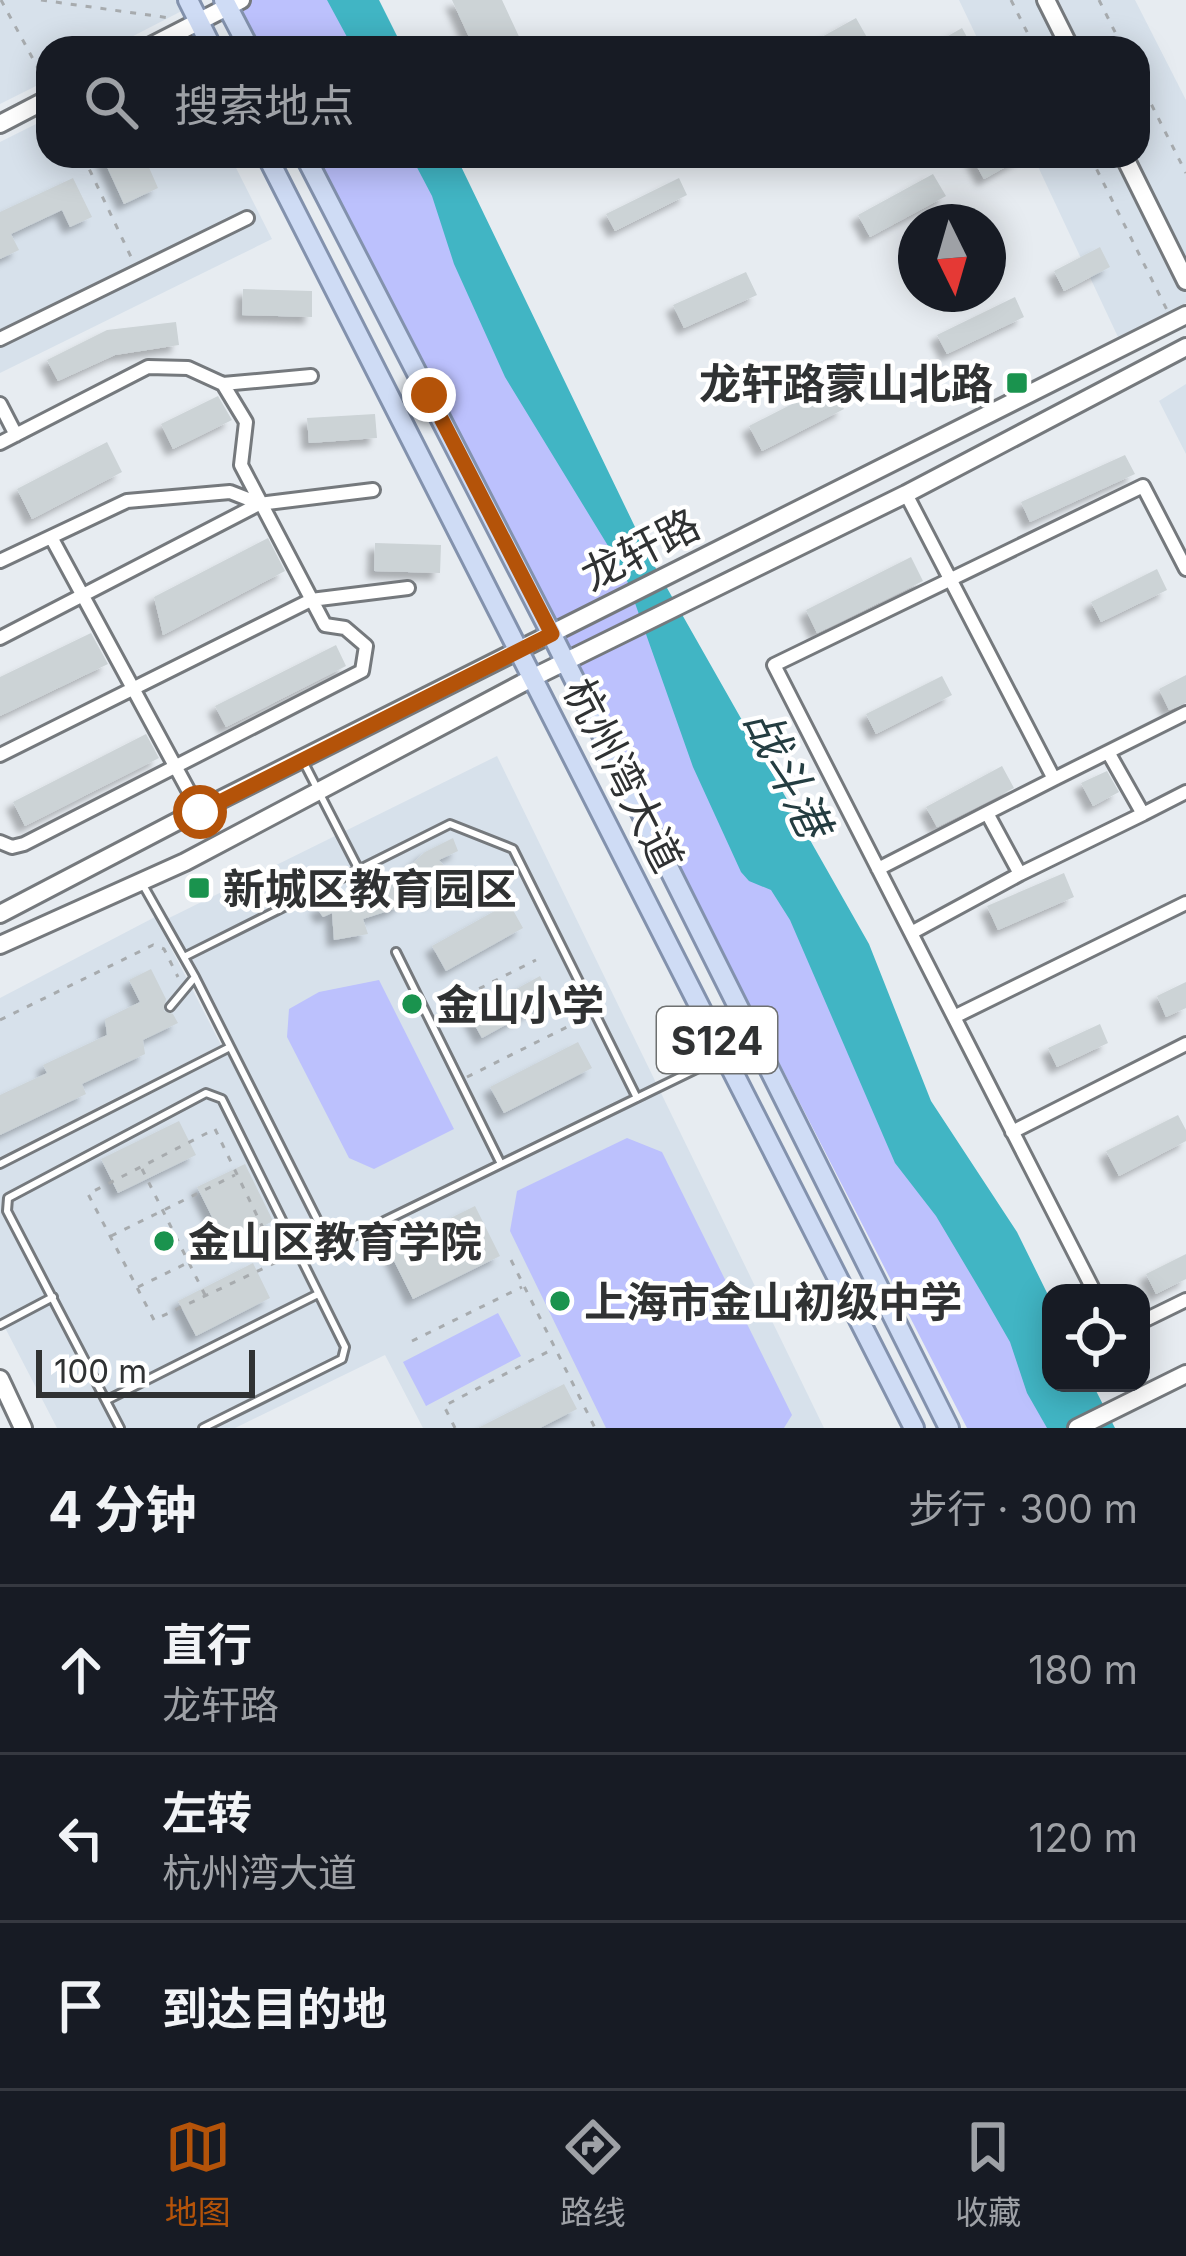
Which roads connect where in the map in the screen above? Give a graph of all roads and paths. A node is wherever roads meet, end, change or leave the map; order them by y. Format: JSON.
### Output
{"nodes":[{"id":1,"x":1,"y":0,"type":"edge"},
{"id":2,"x":41,"y":0,"type":"edge"},
{"id":3,"x":188,"y":0,"type":"edge"},
{"id":4,"x":1010,"y":0,"type":"edge"},
{"id":5,"x":1046,"y":0,"type":"edge"},
{"id":6,"x":1099,"y":0,"type":"edge"},
{"id":7,"x":231,"y":2,"type":"edge"},
{"id":8,"x":199,"y":22,"type":"junction"},
{"id":9,"x":171,"y":36,"type":"edge"},
{"id":10,"x":206,"y":36,"type":"edge"},
{"id":11,"x":244,"y":36,"type":"edge"},
{"id":12,"x":1029,"y":36,"type":"edge"},
{"id":13,"x":1064,"y":36,"type":"edge"},
{"id":14,"x":1117,"y":36,"type":"edge"},
{"id":15,"x":36,"y":64,"type":"edge"},
{"id":16,"x":1150,"y":102,"type":"edge"},
{"id":17,"x":36,"y":105,"type":"edge"},
{"id":18,"x":0,"y":124,"type":"edge"},
{"id":19,"x":89,"y":168,"type":"edge"},
{"id":20,"x":273,"y":168,"type":"edge"},
{"id":21,"x":311,"y":168,"type":"edge"},
{"id":22,"x":1097,"y":168,"type":"edge"},
{"id":23,"x":1130,"y":168,"type":"edge"},
{"id":24,"x":1186,"y":173,"type":"edge"},
{"id":25,"x":247,"y":218,"type":"dead end"},
{"id":26,"x":138,"y":271,"type":"junction"},
{"id":27,"x":1186,"y":281,"type":"edge"},
{"id":28,"x":1180,"y":318,"type":"edge"},
{"id":29,"x":0,"y":339,"type":"edge"},
{"id":30,"x":1186,"y":347,"type":"edge"},
{"id":31,"x":311,"y":376,"type":"dead end"},
{"id":32,"x":223,"y":384,"type":"junction"},
{"id":33,"x":0,"y":404,"type":"edge"},
{"id":34,"x":16,"y":435,"type":"junction"},
{"id":35,"x":0,"y":443,"type":"edge"},
{"id":36,"x":373,"y":490,"type":"dead end"},
{"id":37,"x":905,"y":494,"type":"junction"},
{"id":38,"x":260,"y":504,"type":"junction"},
{"id":39,"x":51,"y":537,"type":"junction"},
{"id":40,"x":0,"y":561,"type":"edge"},
{"id":41,"x":1186,"y":569,"type":"edge"},
{"id":42,"x":952,"y":580,"type":"junction"},
{"id":43,"x":408,"y":588,"type":"dead end"},
{"id":44,"x":82,"y":594,"type":"junction"},
{"id":45,"x":311,"y":600,"type":"junction"},
{"id":46,"x":552,"y":634,"type":"junction"},
{"id":47,"x":0,"y":638,"type":"edge"},
{"id":48,"x":521,"y":651,"type":"junction"},
{"id":49,"x":566,"y":662,"type":"junction"},
{"id":50,"x":534,"y":677,"type":"junction"},
{"id":51,"x":133,"y":688,"type":"junction"},
{"id":52,"x":1186,"y":712,"type":"edge"},
{"id":53,"x":1108,"y":752,"type":"junction"},
{"id":54,"x":0,"y":755,"type":"edge"},
{"id":55,"x":302,"y":759,"type":"junction"},
{"id":56,"x":174,"y":765,"type":"junction"},
{"id":57,"x":1054,"y":779,"type":"junction"},
{"id":58,"x":318,"y":789,"type":"junction"},
{"id":59,"x":1186,"y":792,"type":"edge"},
{"id":60,"x":200,"y":812,"type":"junction"},
{"id":61,"x":987,"y":813,"type":"junction"},
{"id":62,"x":1143,"y":814,"type":"junction"},
{"id":63,"x":0,"y":842,"type":"edge"},
{"id":64,"x":878,"y":869,"type":"junction"},
{"id":65,"x":359,"y":870,"type":"junction"},
{"id":66,"x":1020,"y":874,"type":"junction"},
{"id":67,"x":141,"y":882,"type":"junction"},
{"id":68,"x":1186,"y":903,"type":"edge"},
{"id":69,"x":0,"y":914,"type":"edge"},
{"id":70,"x":911,"y":933,"type":"junction"},
{"id":71,"x":0,"y":945,"type":"edge"},
{"id":72,"x":395,"y":952,"type":"dead end"},
{"id":73,"x":184,"y":957,"type":"junction"},
{"id":74,"x":536,"y":960,"type":"dead end"},
{"id":75,"x":195,"y":977,"type":"junction"},
{"id":76,"x":184,"y":990,"type":"junction"},
{"id":77,"x":170,"y":1007,"type":"dead end"},
{"id":78,"x":427,"y":1015,"type":"junction"},
{"id":79,"x":954,"y":1017,"type":"junction"},
{"id":80,"x":0,"y":1020,"type":"edge"},
{"id":81,"x":567,"y":1027,"type":"dead end"},
{"id":82,"x":1186,"y":1044,"type":"edge"},
{"id":83,"x":230,"y":1047,"type":"junction"},
{"id":84,"x":724,"y":1055,"type":"junction"},
{"id":85,"x":460,"y":1081,"type":"junction"},
{"id":86,"x":637,"y":1098,"type":"junction"},
{"id":87,"x":1012,"y":1132,"type":"junction"},
{"id":88,"x":0,"y":1164,"type":"edge"},
{"id":89,"x":501,"y":1164,"type":"junction"},
{"id":90,"x":141,"y":1167,"type":"junction"},
{"id":91,"x":237,"y":1174,"type":"junction"},
{"id":92,"x":162,"y":1211,"type":"junction"},
{"id":93,"x":262,"y":1226,"type":"junction"},
{"id":94,"x":110,"y":1236,"type":"junction"},
{"id":95,"x":511,"y":1260,"type":"dead end"},
{"id":96,"x":189,"y":1262,"type":"junction"},
{"id":97,"x":1090,"y":1284,"type":"edge"},
{"id":98,"x":523,"y":1286,"type":"junction"},
{"id":99,"x":136,"y":1288,"type":"junction"},
{"id":100,"x":318,"y":1294,"type":"junction"},
{"id":101,"x":206,"y":1296,"type":"junction"},
{"id":102,"x":53,"y":1297,"type":"junction"},
{"id":103,"x":1186,"y":1300,"type":"edge"},
{"id":104,"x":1150,"y":1318,"type":"edge"},
{"id":105,"x":0,"y":1325,"type":"edge"},
{"id":106,"x":412,"y":1341,"type":"dead end"},
{"id":107,"x":555,"y":1348,"type":"junction"},
{"id":108,"x":1186,"y":1374,"type":"edge"},
{"id":109,"x":0,"y":1379,"type":"edge"},
{"id":110,"x":106,"y":1401,"type":"junction"},
{"id":111,"x":23,"y":1428,"type":"edge"},
{"id":112,"x":120,"y":1428,"type":"edge"},
{"id":113,"x":203,"y":1428,"type":"edge"},
{"id":114,"x":454,"y":1428,"type":"edge"},
{"id":115,"x":595,"y":1428,"type":"edge"},
{"id":116,"x":914,"y":1428,"type":"edge"},
{"id":117,"x":949,"y":1428,"type":"edge"},
{"id":118,"x":1077,"y":1428,"type":"edge"}],
"edges":[{"from":1,"to":15,"type":"path"},
{"from":2,"to":8,"type":"path"},
{"from":3,"to":8,"type":"main road"},
{"from":4,"to":12,"type":"path"},
{"from":5,"to":13,"type":"street"},
{"from":6,"to":14,"type":"path"},
{"from":7,"to":8,"type":"street"},
{"from":7,"to":11,"type":"main road"},
{"from":8,"to":9,"type":"street"},
{"from":8,"to":10,"type":"main road"},
{"from":16,"to":24,"type":"path"},
{"from":17,"to":18,"type":"street"},
{"from":19,"to":26,"type":"path"},
{"from":20,"to":48,"type":"main road","name":"杭州湾大道","number":"S124"},
{"from":21,"to":46,"type":"main road","name":"杭州湾大道","number":"S124"},
{"from":22,"to":28,"type":"path"},
{"from":23,"to":27,"type":"street"},
{"from":25,"to":26,"type":"street"},
{"from":26,"to":29,"type":"street"},
{"from":28,"to":46,"type":"street","name":"龙轩路"},
{"from":30,"to":37,"type":"street"},
{"from":31,"to":32,"type":"street"},
{"from":32,"to":34,"type":"street"},
{"from":32,"to":38,"type":"street"},
{"from":33,"to":34,"type":"street"},
{"from":34,"to":35,"type":"street"},
{"from":36,"to":38,"type":"street"},
{"from":37,"to":42,"type":"street"},
{"from":37,"to":49,"type":"street"},
{"from":38,"to":39,"type":"street"},
{"from":38,"to":44,"type":"street"},
{"from":38,"to":45,"type":"street"},
{"from":39,"to":40,"type":"street"},
{"from":39,"to":44,"type":"street"},
{"from":41,"to":42,"type":"street"},
{"from":42,"to":57,"type":"street"},
{"from":42,"to":64,"type":"street"},
{"from":43,"to":45,"type":"street"},
{"from":44,"to":47,"type":"street"},
{"from":44,"to":51,"type":"street"},
{"from":45,"to":51,"type":"street"},
{"from":45,"to":56,"type":"street"},
{"from":46,"to":48,"type":"street","name":"龙轩路"},
{"from":46,"to":49,"type":"main road","name":"杭州湾大道","number":"S124"},
{"from":48,"to":50,"type":"main road","name":"杭州湾大道","number":"S124"},
{"from":48,"to":55,"type":"street","name":"龙轩路"},
{"from":49,"to":50,"type":"street"},
{"from":49,"to":117,"type":"main road","name":"杭州湾大道","number":"S124"},
{"from":50,"to":58,"type":"street"},
{"from":50,"to":84,"type":"main road","name":"杭州湾大道","number":"S124"},
{"from":51,"to":54,"type":"street"},
{"from":51,"to":56,"type":"street"},
{"from":52,"to":53,"type":"street"},
{"from":53,"to":57,"type":"street"},
{"from":53,"to":62,"type":"street"},
{"from":55,"to":58,"type":"lane"},
{"from":55,"to":60,"type":"street","name":"龙轩路"},
{"from":56,"to":60,"type":"street"},
{"from":56,"to":63,"type":"street"},
{"from":57,"to":61,"type":"street"},
{"from":58,"to":65,"type":"lane"},
{"from":58,"to":67,"type":"street"},
{"from":59,"to":62,"type":"street"},
{"from":60,"to":69,"type":"street","name":"龙轩路"},
{"from":61,"to":64,"type":"street"},
{"from":61,"to":66,"type":"street"},
{"from":62,"to":66,"type":"street"},
{"from":64,"to":70,"type":"street"},
{"from":65,"to":73,"type":"lane"},
{"from":65,"to":86,"type":"lane"},
{"from":66,"to":70,"type":"street"},
{"from":67,"to":71,"type":"street"},
{"from":67,"to":73,"type":"lane"},
{"from":68,"to":79,"type":"street"},
{"from":70,"to":79,"type":"street"},
{"from":72,"to":78,"type":"lane"},
{"from":73,"to":75,"type":"lane"},
{"from":74,"to":78,"type":"path"},
{"from":75,"to":76,"type":"lane"},
{"from":75,"to":83,"type":"lane"},
{"from":76,"to":77,"type":"lane"},
{"from":76,"to":80,"type":"path"},
{"from":78,"to":85,"type":"lane"},
{"from":79,"to":87,"type":"street"},
{"from":81,"to":85,"type":"path"},
{"from":82,"to":87,"type":"street"},
{"from":83,"to":88,"type":"lane"},
{"from":83,"to":89,"type":"lane"},
{"from":84,"to":86,"type":"lane"},
{"from":84,"to":116,"type":"main road","name":"杭州湾大道","number":"S124"},
{"from":85,"to":89,"type":"lane"},
{"from":86,"to":89,"type":"lane"},
{"from":87,"to":97,"type":"street"},
{"from":90,"to":91,"type":"path"},
{"from":90,"to":92,"type":"path"},
{"from":90,"to":94,"type":"path"},
{"from":91,"to":92,"type":"path"},
{"from":91,"to":93,"type":"path"},
{"from":92,"to":94,"type":"path"},
{"from":92,"to":96,"type":"path"},
{"from":93,"to":96,"type":"path"},
{"from":93,"to":101,"type":"path"},
{"from":94,"to":99,"type":"path"},
{"from":95,"to":98,"type":"path"},
{"from":96,"to":99,"type":"path"},
{"from":96,"to":101,"type":"path"},
{"from":98,"to":106,"type":"path"},
{"from":98,"to":107,"type":"path"},
{"from":99,"to":101,"type":"path"},
{"from":100,"to":102,"type":"lane"},
{"from":100,"to":110,"type":"lane"},
{"from":100,"to":113,"type":"lane"},
{"from":102,"to":105,"type":"lane"},
{"from":102,"to":110,"type":"lane"},
{"from":103,"to":104,"type":"street"},
{"from":107,"to":114,"type":"path"},
{"from":107,"to":115,"type":"path"},
{"from":108,"to":118,"type":"street"},
{"from":109,"to":111,"type":"street"},
{"from":110,"to":112,"type":"lane"}]}
